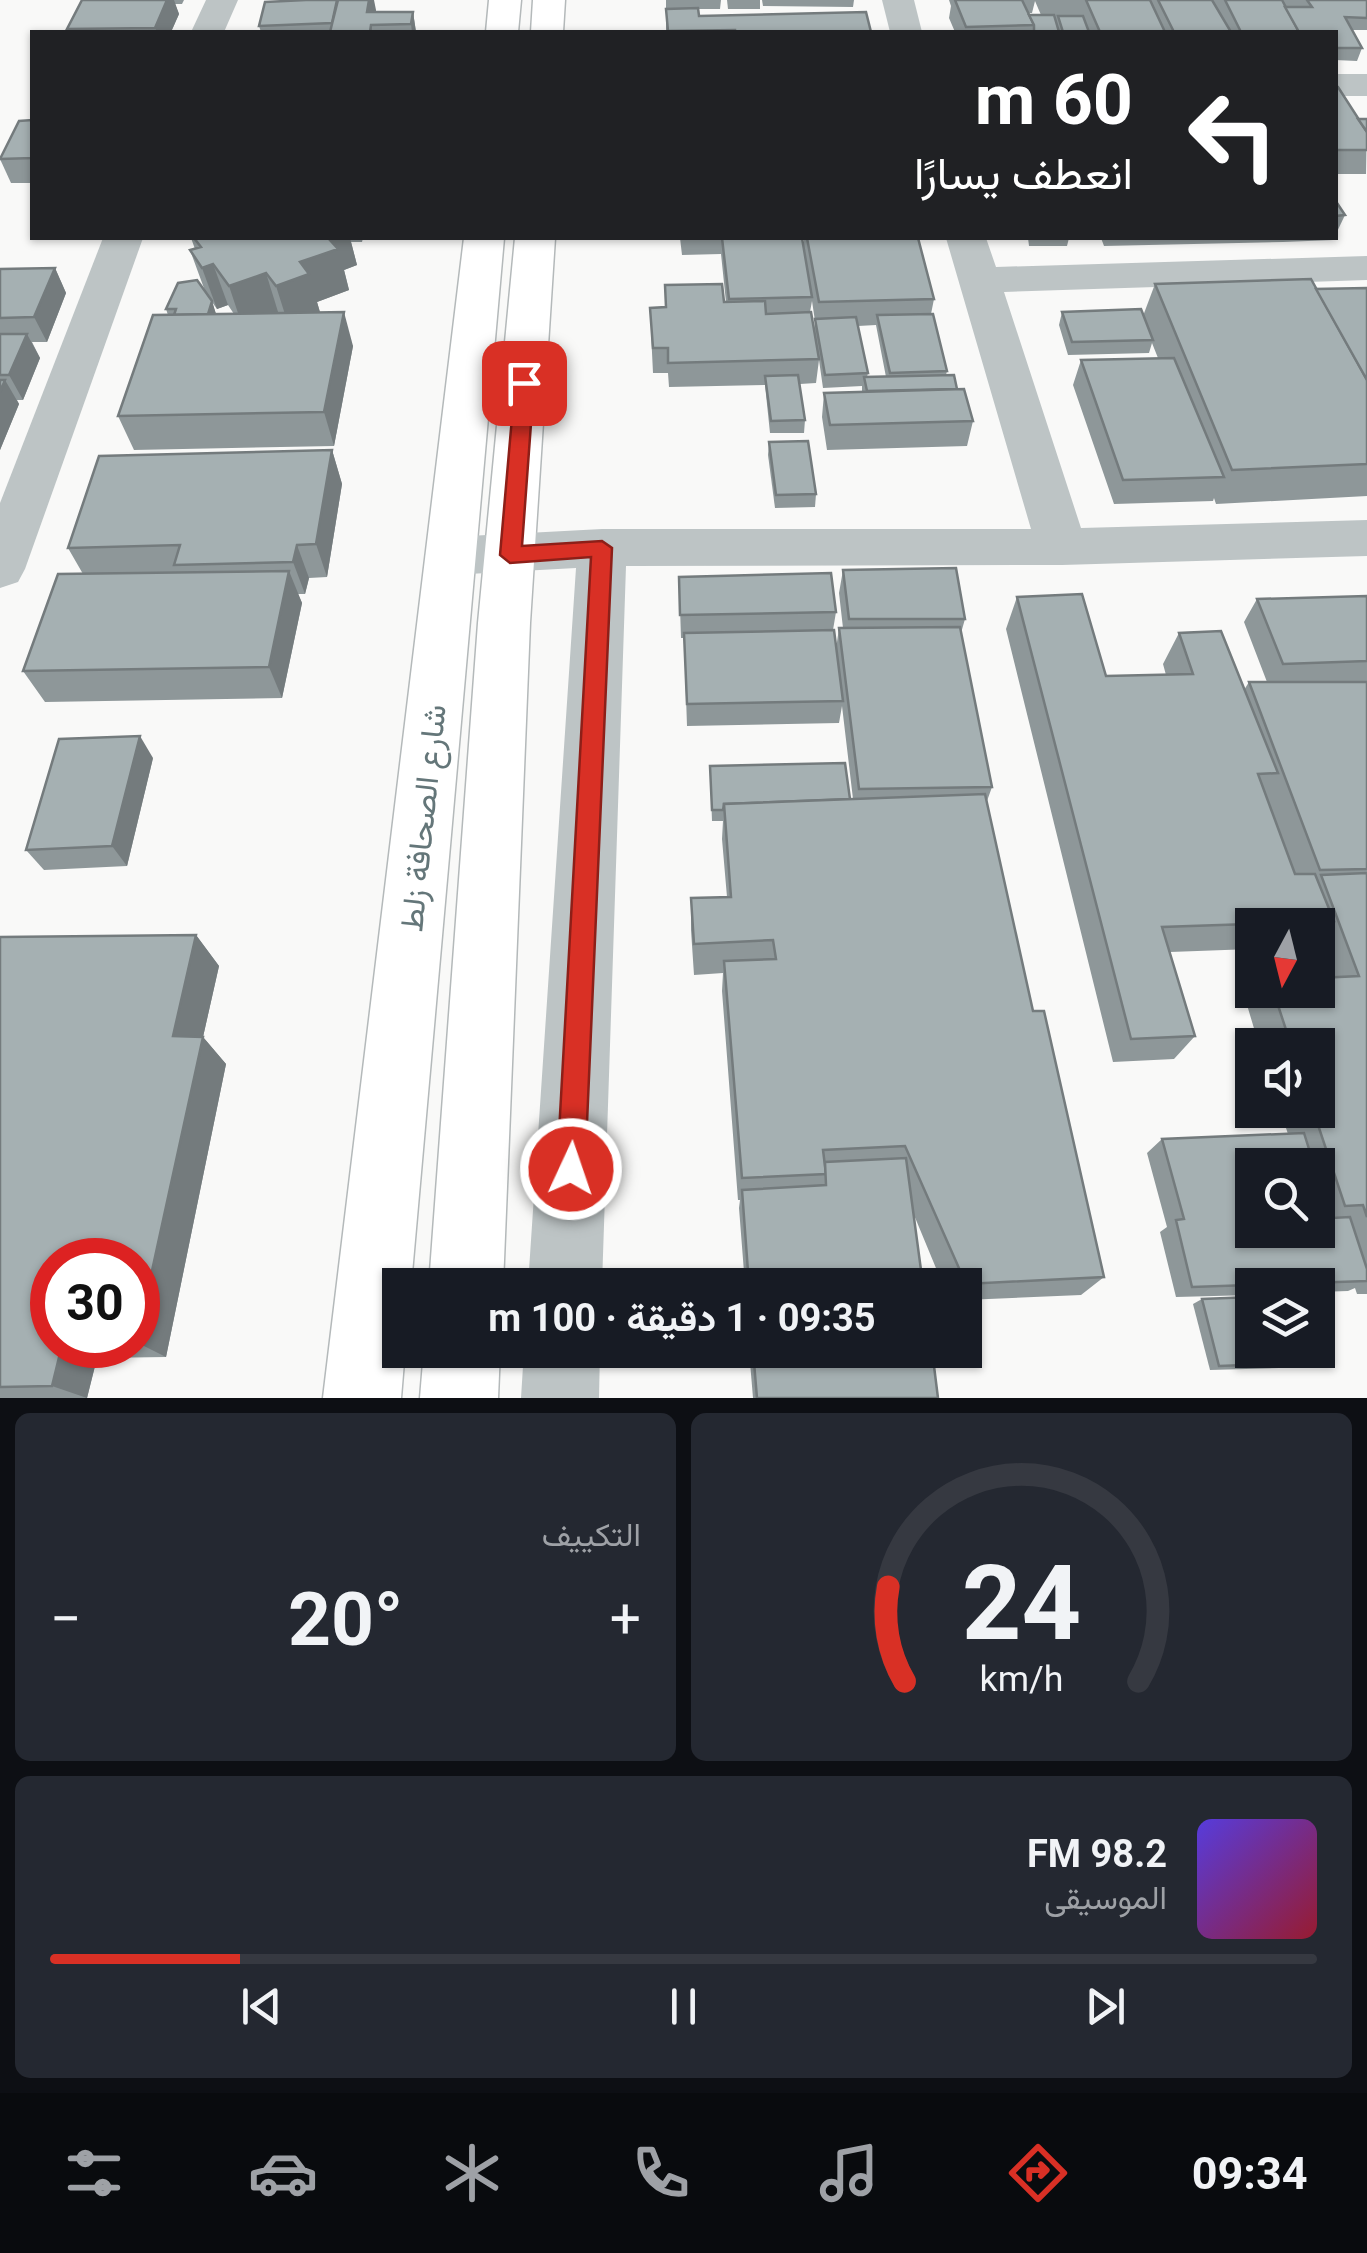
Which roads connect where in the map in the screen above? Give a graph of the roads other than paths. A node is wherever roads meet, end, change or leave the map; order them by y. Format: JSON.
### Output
{"nodes":[{"id":1,"x":222,"y":0,"type":"edge"},
{"id":2,"x":505,"y":0,"type":"edge"},
{"id":3,"x":549,"y":0,"type":"edge"},
{"id":4,"x":898,"y":0,"type":"edge"},
{"id":5,"x":209,"y":30,"type":"edge"},
{"id":6,"x":502,"y":30,"type":"edge"},
{"id":7,"x":547,"y":30,"type":"edge"},
{"id":8,"x":906,"y":30,"type":"edge"},
{"id":9,"x":1338,"y":85,"type":"edge"},
{"id":10,"x":1367,"y":85,"type":"edge"},
{"id":11,"x":122,"y":240,"type":"edge"},
{"id":12,"x":484,"y":240,"type":"edge"},
{"id":13,"x":535,"y":240,"type":"edge"},
{"id":14,"x":972,"y":259,"type":"edge"},
{"id":15,"x":1367,"y":268,"type":"edge"},
{"id":16,"x":1367,"y":538,"type":"edge"},
{"id":17,"x":1062,"y":547,"type":"junction"},
{"id":18,"x":602,"y":548,"type":"junction"},
{"id":19,"x":510,"y":555,"type":"junction"},
{"id":20,"x":450,"y":556,"type":"junction"},
{"id":21,"x":0,"y":569,"type":"edge"},
{"id":22,"x":467,"y":1268,"type":"edge"},
{"id":23,"x":566,"y":1268,"type":"edge"},
{"id":24,"x":461,"y":1368,"type":"edge"},
{"id":25,"x":561,"y":1368,"type":"edge"},
{"id":26,"x":362,"y":1398,"type":"edge"},
{"id":27,"x":460,"y":1398,"type":"edge"},
{"id":28,"x":560,"y":1398,"type":"edge"}],
"edges":[{"from":1,"to":5,"type":"street"},
{"from":2,"to":6,"type":"highway"},
{"from":3,"to":7,"type":"highway"},
{"from":4,"to":8,"type":"street"},
{"from":9,"to":10,"type":"street"},
{"from":11,"to":21,"type":"street"},
{"from":12,"to":20,"type":"highway","name":"شارع الصحافة زلط"},
{"from":13,"to":19,"type":"highway","name":"شارع الصحافة زلط"},
{"from":14,"to":15,"type":"street"},
{"from":14,"to":17,"type":"street"},
{"from":16,"to":17,"type":"street"},
{"from":17,"to":18,"type":"street"},
{"from":18,"to":19,"type":"street"},
{"from":18,"to":23,"type":"street"},
{"from":19,"to":20,"type":"street"},
{"from":19,"to":22,"type":"highway","name":"شارع الصحافة زلط"},
{"from":20,"to":26,"type":"highway","name":"شارع الصحافة زلط"},
{"from":24,"to":27,"type":"highway"},
{"from":25,"to":28,"type":"street"}]}
